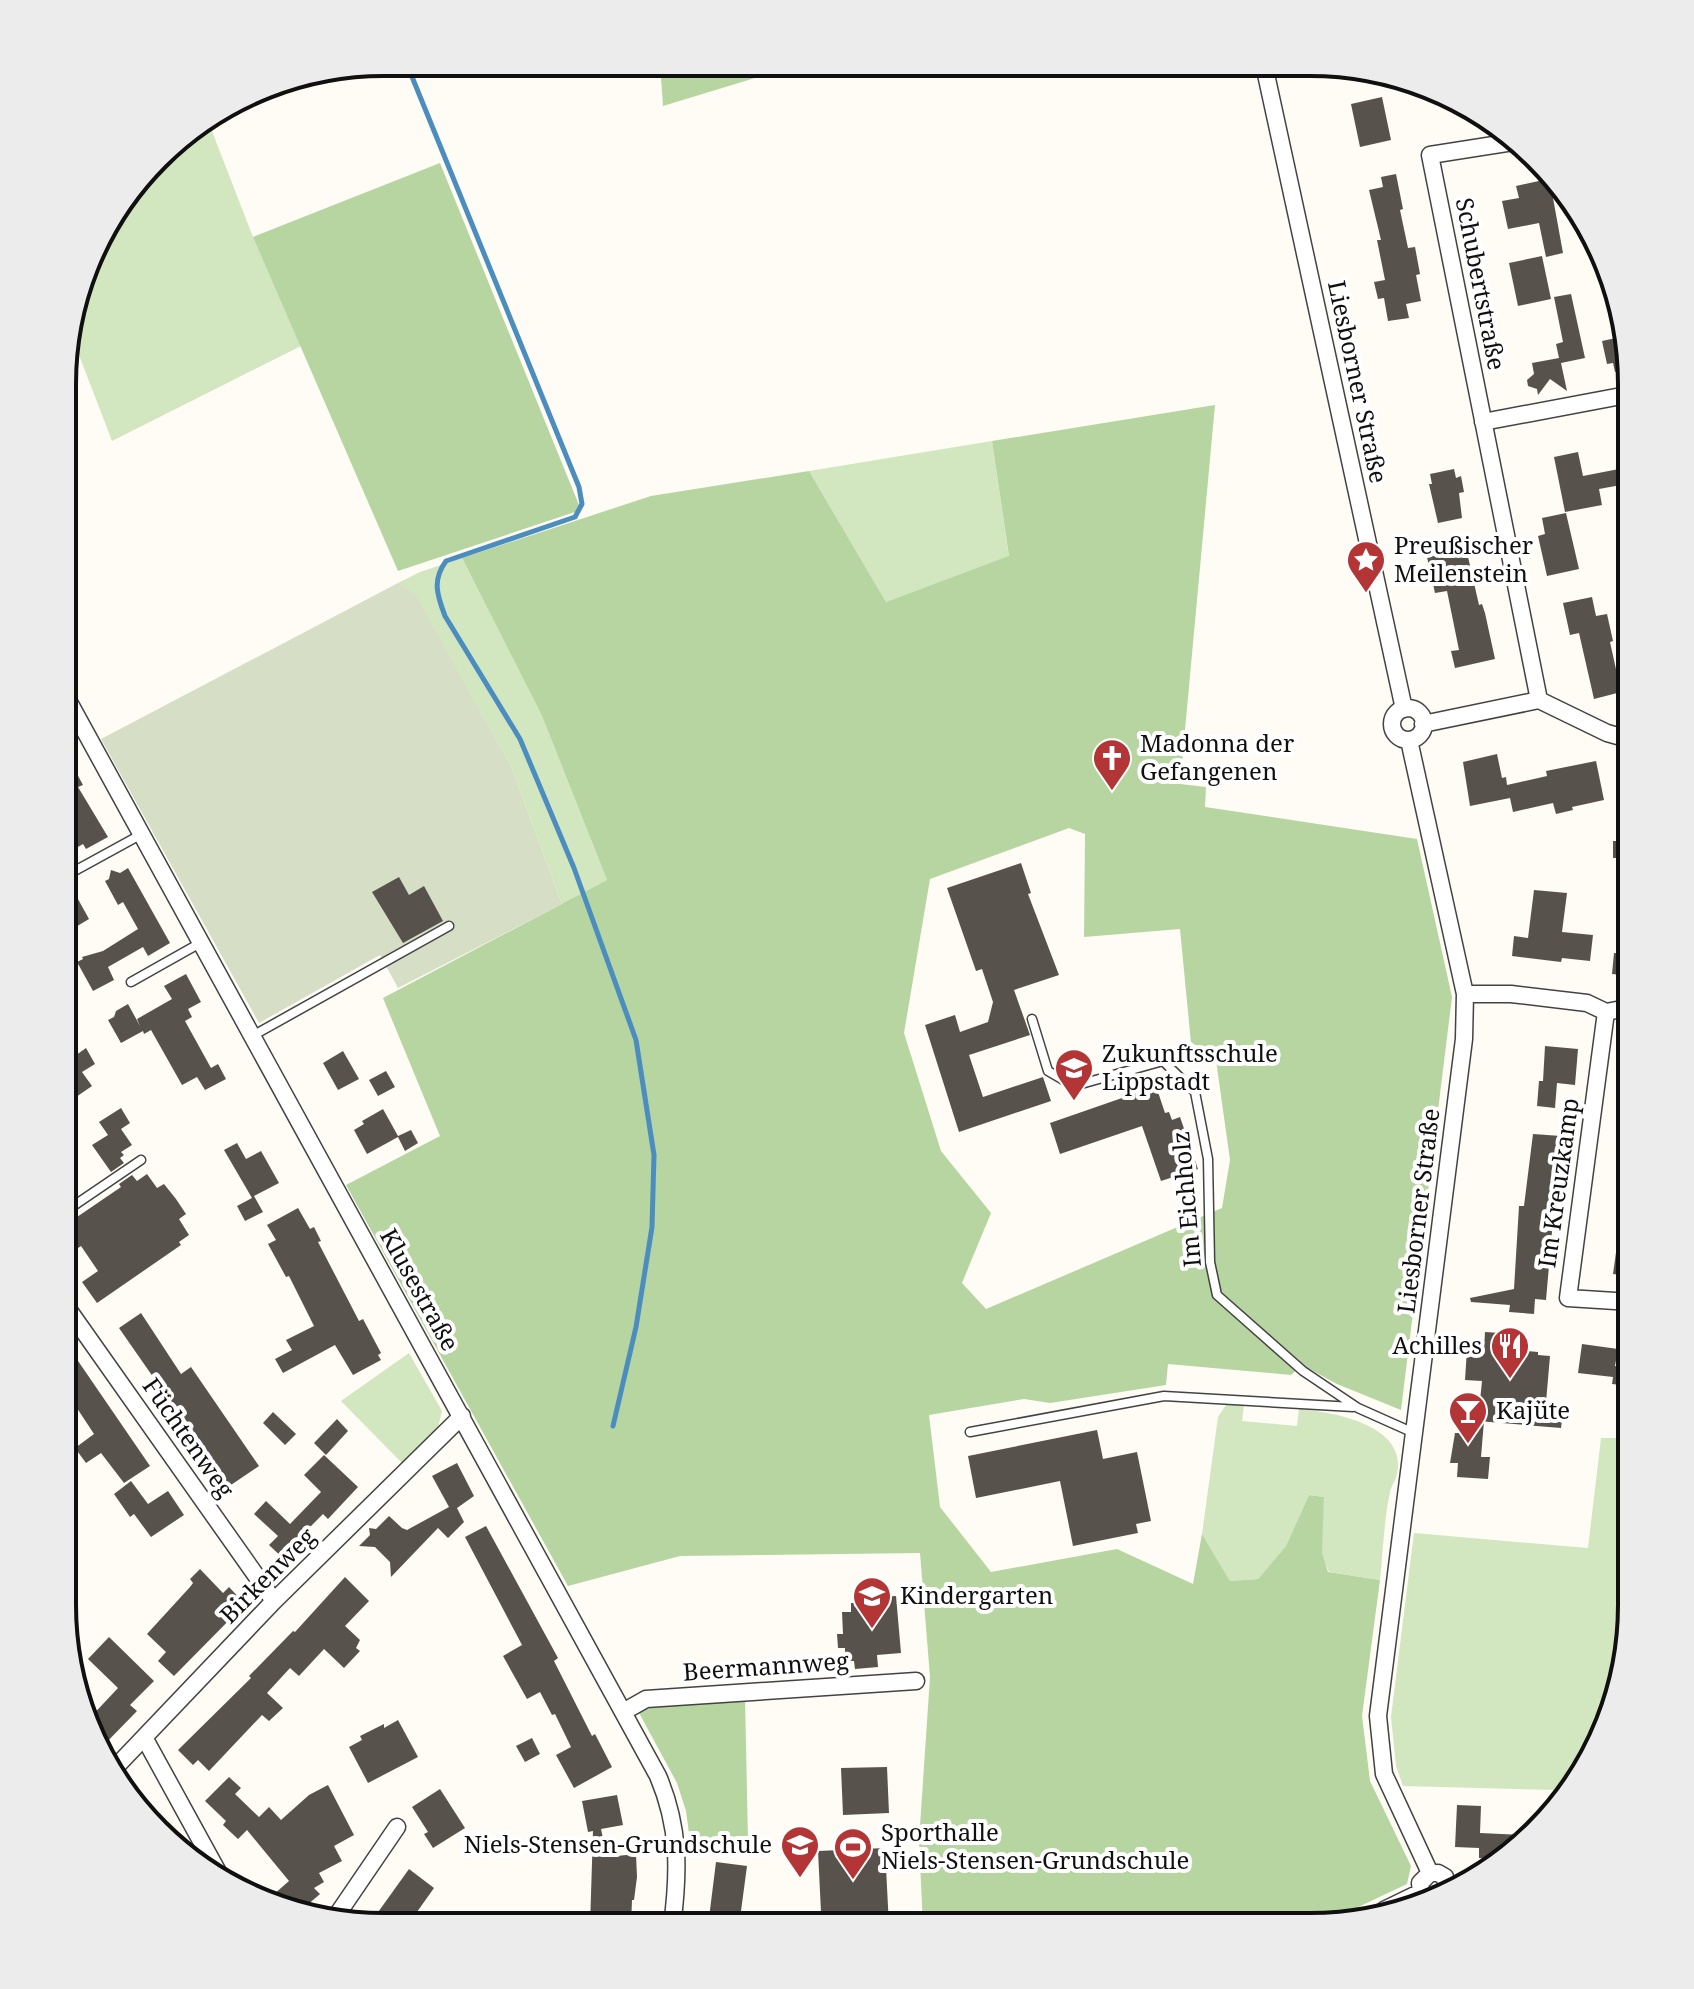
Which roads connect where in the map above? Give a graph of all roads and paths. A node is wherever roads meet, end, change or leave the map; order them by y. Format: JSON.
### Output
{"nodes":[{"id":1,"x":1266,"y":76,"type":"edge"},
{"id":2,"x":1502,"y":144,"type":"edge"},
{"id":3,"x":1618,"y":397,"type":"edge"},
{"id":4,"x":1483,"y":422,"type":"junction"},
{"id":5,"x":1539,"y":700,"type":"junction"},
{"id":6,"x":1404,"y":709,"type":"junction"},
{"id":7,"x":1423,"y":724,"type":"junction"},
{"id":8,"x":76,"y":725,"type":"edge"},
{"id":9,"x":1618,"y":736,"type":"edge"},
{"id":10,"x":1409,"y":740,"type":"junction"},
{"id":11,"x":142,"y":833,"type":"junction"},
{"id":12,"x":76,"y":870,"type":"edge"},
{"id":13,"x":449,"y":926,"type":"dead end"},
{"id":14,"x":202,"y":942,"type":"junction"},
{"id":15,"x":131,"y":982,"type":"dead end"},
{"id":16,"x":1465,"y":994,"type":"junction"},
{"id":17,"x":1618,"y":1010,"type":"edge"},
{"id":18,"x":1606,"y":1012,"type":"junction"},
{"id":19,"x":1032,"y":1019,"type":"dead end"},
{"id":20,"x":254,"y":1035,"type":"junction"},
{"id":21,"x":141,"y":1160,"type":"dead end"},
{"id":22,"x":76,"y":1204,"type":"edge"},
{"id":23,"x":1618,"y":1301,"type":"edge"},
{"id":24,"x":76,"y":1320,"type":"edge"},
{"id":25,"x":1358,"y":1408,"type":"junction"},
{"id":26,"x":462,"y":1416,"type":"junction"},
{"id":27,"x":970,"y":1432,"type":"dead end"},
{"id":28,"x":1415,"y":1434,"type":"junction"},
{"id":29,"x":274,"y":1601,"type":"junction"},
{"id":30,"x":916,"y":1681,"type":"dead end"},
{"id":31,"x":623,"y":1712,"type":"junction"},
{"id":32,"x":145,"y":1739,"type":"junction"},
{"id":33,"x":120,"y":1763,"type":"edge"},
{"id":34,"x":397,"y":1827,"type":"dead end"},
{"id":35,"x":211,"y":1860,"type":"edge"},
{"id":36,"x":1430,"y":1873,"type":"junction"},
{"id":37,"x":1445,"y":1881,"type":"edge"},
{"id":38,"x":1422,"y":1892,"type":"edge"},
{"id":39,"x":341,"y":1910,"type":"edge"},
{"id":40,"x":673,"y":1913,"type":"edge"}],
"edges":[{"from":1,"to":6,"type":"street","name":"Liesborner Straße"},
{"from":2,"to":4,"type":"street","name":"Schubertstraße"},
{"from":3,"to":4,"type":"street"},
{"from":4,"to":5,"type":"street","name":"Schubertstraße"},
{"from":5,"to":7,"type":"street"},
{"from":5,"to":9,"type":"street"},
{"from":6,"to":7,"type":"street"},
{"from":6,"to":10,"type":"street"},
{"from":7,"to":10,"type":"street"},
{"from":8,"to":11,"type":"street","name":"Klusestraße"},
{"from":10,"to":16,"type":"street","name":"Liesborner Straße"},
{"from":11,"to":12,"type":"lane"},
{"from":11,"to":14,"type":"street","name":"Klusestraße"},
{"from":13,"to":20,"type":"lane"},
{"from":14,"to":15,"type":"lane"},
{"from":14,"to":20,"type":"street","name":"Klusestraße"},
{"from":16,"to":18,"type":"street"},
{"from":16,"to":28,"type":"street","name":"Liesborner Straße"},
{"from":17,"to":18,"type":"street"},
{"from":18,"to":23,"type":"street","name":"Im Kreuzkamp"},
{"from":19,"to":25,"type":"lane","name":"Im Eichholz"},
{"from":20,"to":26,"type":"street","name":"Klusestraße"},
{"from":21,"to":22,"type":"lane"},
{"from":24,"to":29,"type":"street","name":"Füchtenweg"},
{"from":25,"to":27,"type":"lane","name":"Im Eichholz"},
{"from":25,"to":28,"type":"lane","name":"Im Eichholz"},
{"from":26,"to":29,"type":"street","name":"Birkenweg"},
{"from":26,"to":31,"type":"street","name":"Klusestraße"},
{"from":28,"to":36,"type":"street","name":"Liesborner Straße"},
{"from":29,"to":32,"type":"street","name":"Birkenweg"},
{"from":30,"to":31,"type":"street","name":"Beermannweg"},
{"from":31,"to":40,"type":"street","name":"Klusestraße"},
{"from":32,"to":33,"type":"street","name":"Birkenweg"},
{"from":32,"to":35,"type":"street"},
{"from":34,"to":39,"type":"street"},
{"from":36,"to":37,"type":"street"},
{"from":36,"to":38,"type":"street"}]}
